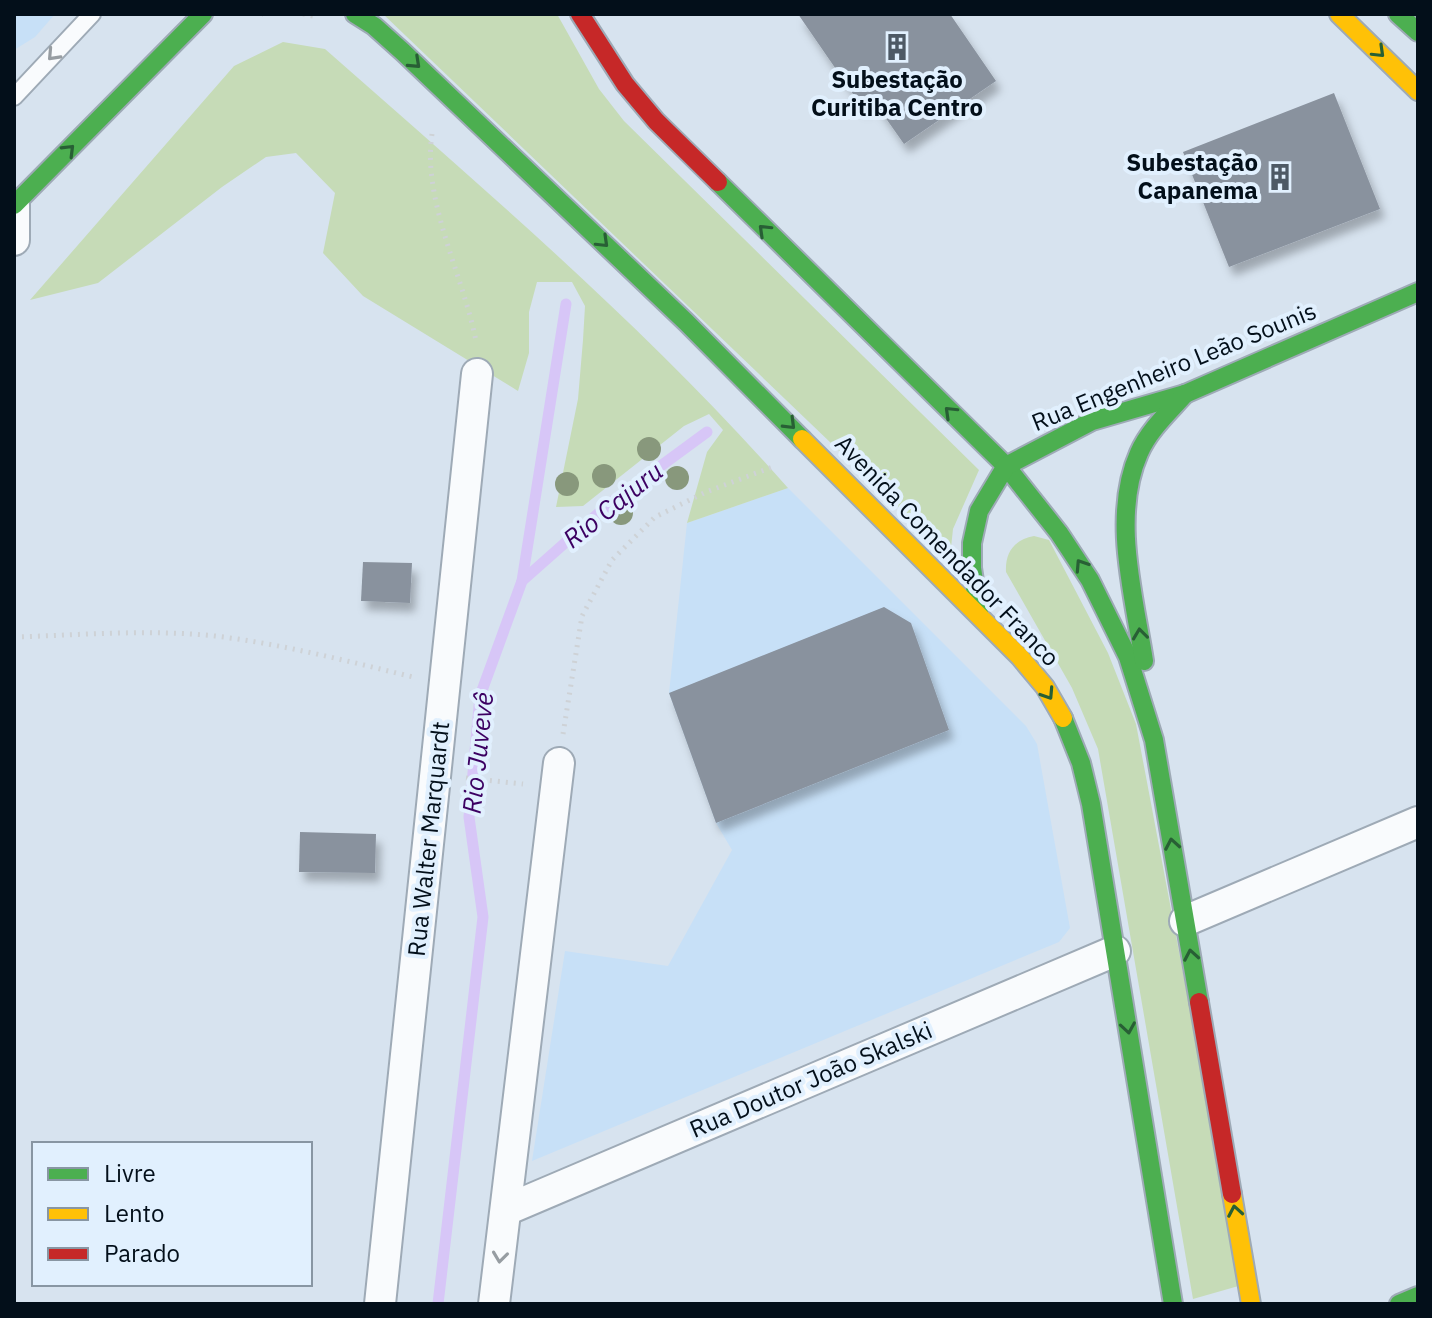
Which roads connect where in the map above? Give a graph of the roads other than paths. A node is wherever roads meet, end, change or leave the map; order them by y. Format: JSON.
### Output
{"nodes":[{"id":1,"x":92,"y":14,"type":"edge"},
{"id":2,"x":203,"y":14,"type":"edge"},
{"id":3,"x":355,"y":14,"type":"edge"},
{"id":4,"x":580,"y":14,"type":"edge"},
{"id":5,"x":1339,"y":14,"type":"edge"},
{"id":6,"x":1398,"y":14,"type":"edge"},
{"id":7,"x":1418,"y":32,"type":"edge"},
{"id":8,"x":1418,"y":91,"type":"edge"},
{"id":9,"x":14,"y":97,"type":"edge"},
{"id":10,"x":14,"y":205,"type":"edge"},
{"id":11,"x":14,"y":240,"type":"edge"},
{"id":12,"x":1418,"y":292,"type":"edge"},
{"id":13,"x":477,"y":374,"type":"road end"},
{"id":14,"x":1185,"y":394,"type":"junction"},
{"id":15,"x":1006,"y":466,"type":"junction"},
{"id":16,"x":979,"y":614,"type":"junction"},
{"id":17,"x":1154,"y":740,"type":"junction"},
{"id":18,"x":559,"y":763,"type":"road end"},
{"id":19,"x":1418,"y":822,"type":"edge"},
{"id":20,"x":1185,"y":921,"type":"junction"},
{"id":21,"x":1115,"y":951,"type":"junction"},
{"id":22,"x":506,"y":1210,"type":"junction"},
{"id":23,"x":1418,"y":1296,"type":"edge"},
{"id":24,"x":380,"y":1304,"type":"edge"},
{"id":25,"x":494,"y":1304,"type":"edge"},
{"id":26,"x":1173,"y":1304,"type":"edge"},
{"id":27,"x":1251,"y":1304,"type":"edge"},
{"id":28,"x":1399,"y":1304,"type":"edge"}],
"edges":[{"from":1,"to":9,"type":"lane","one_way":true},
{"from":10,"to":2,"type":"main road","one_way":true},
{"from":3,"to":16,"type":"main road","name":"Avenida Comendador Franco","one_way":true},
{"from":15,"to":4,"type":"main road","one_way":true},
{"from":5,"to":8,"type":"main road","one_way":true},
{"from":6,"to":7,"type":"main road"},
{"from":10,"to":11,"type":"street"},
{"from":12,"to":14,"type":"main road","name":"Rua Engenheiro Leão Sounis"},
{"from":13,"to":24,"type":"street","name":"Rua Walter Marquardt"},
{"from":14,"to":15,"type":"main road","name":"Rua Engenheiro Leão Sounis"},
{"from":17,"to":14,"type":"main road","one_way":true},
{"from":15,"to":16,"type":"main road","name":"Rua Engenheiro Leão Sounis"},
{"from":17,"to":15,"type":"main road","one_way":true},
{"from":16,"to":21,"type":"main road","name":"Avenida Comendador Franco","one_way":true},
{"from":20,"to":17,"type":"main road","one_way":true},
{"from":18,"to":22,"type":"street"},
{"from":19,"to":20,"type":"street"},
{"from":27,"to":20,"type":"main road","one_way":true},
{"from":21,"to":22,"type":"street","name":"Rua Doutor João Skalski"},
{"from":21,"to":26,"type":"main road","name":"Avenida Comendador Franco","one_way":true},
{"from":22,"to":25,"type":"street","one_way":true},
{"from":23,"to":28,"type":"main road"}]}
